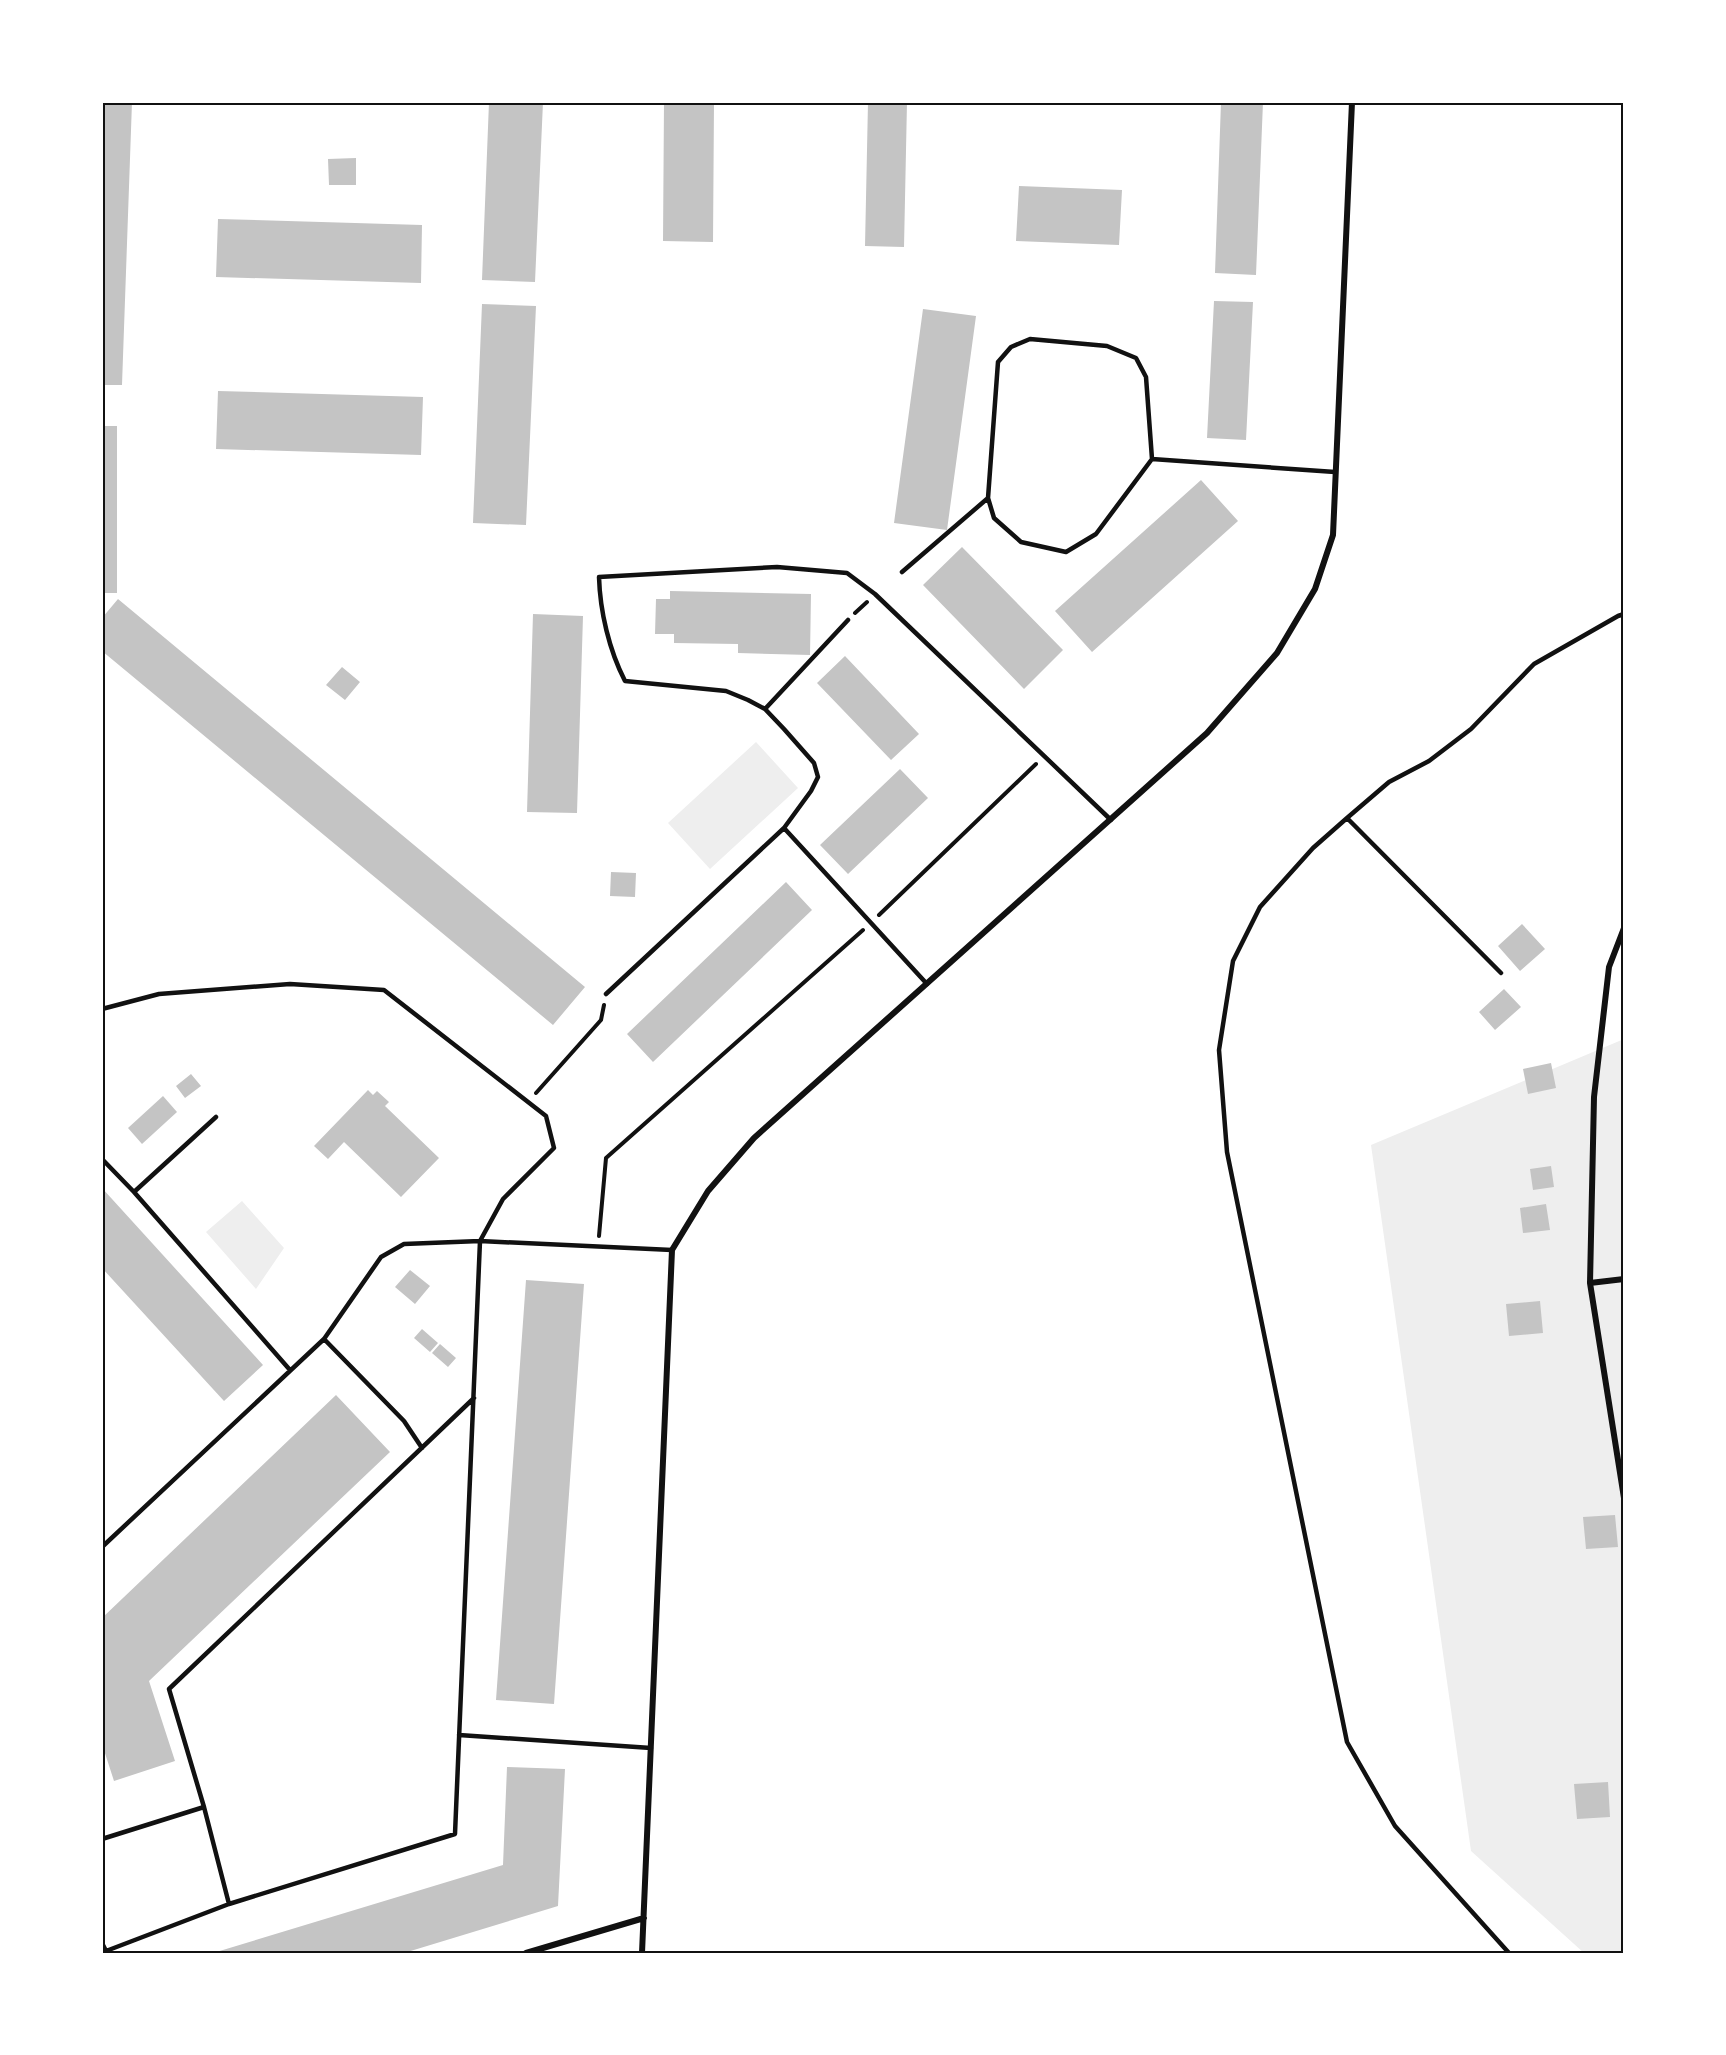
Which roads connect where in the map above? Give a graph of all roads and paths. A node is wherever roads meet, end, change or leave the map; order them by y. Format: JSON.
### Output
{"nodes":[{"id":1,"x":1352,"y":102,"type":"edge"},
{"id":2,"x":1152,"y":459,"type":"junction"},
{"id":3,"x":1335,"y":472,"type":"junction"},
{"id":4,"x":988,"y":498,"type":"junction"},
{"id":5,"x":902,"y":572,"type":"dead end"},
{"id":6,"x":1624,"y":614,"type":"edge"},
{"id":7,"x":848,"y":620,"type":"dead end"},
{"id":8,"x":765,"y":709,"type":"junction"},
{"id":9,"x":1046,"y":756,"type":"junction"},
{"id":10,"x":1347,"y":818,"type":"junction"},
{"id":11,"x":1111,"y":820,"type":"junction"},
{"id":12,"x":784,"y":828,"type":"junction"},
{"id":13,"x":871,"y":923,"type":"junction"},
{"id":14,"x":1624,"y":928,"type":"edge"},
{"id":15,"x":1502,"y":973,"type":"dead end"},
{"id":16,"x":927,"y":984,"type":"junction"},
{"id":17,"x":606,"y":994,"type":"joint"},
{"id":18,"x":102,"y":1009,"type":"edge"},
{"id":19,"x":528,"y":1102,"type":"junction"},
{"id":20,"x":216,"y":1118,"type":"dead end"},
{"id":21,"x":102,"y":1159,"type":"edge"},
{"id":22,"x":134,"y":1192,"type":"junction"},
{"id":23,"x":480,"y":1241,"type":"junction"},
{"id":24,"x":598,"y":1247,"type":"junction"},
{"id":25,"x":672,"y":1250,"type":"junction"},
{"id":26,"x":1624,"y":1279,"type":"edge"},
{"id":27,"x":1590,"y":1283,"type":"junction"},
{"id":28,"x":324,"y":1339,"type":"junction"},
{"id":29,"x":290,"y":1370,"type":"junction"},
{"id":30,"x":474,"y":1398,"type":"junction"},
{"id":31,"x":422,"y":1449,"type":"junction"},
{"id":32,"x":1624,"y":1498,"type":"edge"},
{"id":33,"x":102,"y":1546,"type":"edge"},
{"id":34,"x":459,"y":1735,"type":"junction"},
{"id":35,"x":651,"y":1748,"type":"junction"},
{"id":36,"x":204,"y":1807,"type":"junction"},
{"id":37,"x":102,"y":1839,"type":"edge"},
{"id":38,"x":229,"y":1904,"type":"junction"},
{"id":39,"x":644,"y":1918,"type":"junction"},
{"id":40,"x":102,"y":1942,"type":"edge"},
{"id":41,"x":106,"y":1952,"type":"edge"},
{"id":42,"x":526,"y":1953,"type":"edge"},
{"id":43,"x":642,"y":1953,"type":"edge"},
{"id":44,"x":1509,"y":1953,"type":"edge"}],
"edges":[{"from":1,"to":3,"type":"street"},
{"from":2,"to":3,"type":"lane"},
{"from":2,"to":4,"type":"lane"},
{"from":2,"to":4,"type":"lane"},
{"from":3,"to":11,"type":"street"},
{"from":4,"to":5,"type":"lane"},
{"from":6,"to":10,"type":"lane"},
{"from":7,"to":8,"type":"lane"},
{"from":8,"to":9,"type":"lane"},
{"from":8,"to":12,"type":"lane"},
{"from":9,"to":11,"type":"lane"},
{"from":9,"to":13,"type":"path"},
{"from":10,"to":15,"type":"lane"},
{"from":10,"to":44,"type":"lane"},
{"from":11,"to":16,"type":"street"},
{"from":12,"to":13,"type":"lane"},
{"from":12,"to":17,"type":"lane"},
{"from":13,"to":16,"type":"lane"},
{"from":13,"to":24,"type":"path"},
{"from":14,"to":27,"type":"street"},
{"from":16,"to":25,"type":"street"},
{"from":17,"to":19,"type":"path"},
{"from":18,"to":19,"type":"lane"},
{"from":19,"to":23,"type":"lane"},
{"from":20,"to":22,"type":"lane"},
{"from":21,"to":22,"type":"lane"},
{"from":22,"to":29,"type":"lane"},
{"from":23,"to":24,"type":"lane"},
{"from":23,"to":28,"type":"lane"},
{"from":23,"to":30,"type":"lane"},
{"from":24,"to":25,"type":"lane"},
{"from":25,"to":35,"type":"street"},
{"from":26,"to":27,"type":"street"},
{"from":27,"to":32,"type":"street"},
{"from":28,"to":29,"type":"lane"},
{"from":28,"to":31,"type":"lane"},
{"from":29,"to":33,"type":"lane"},
{"from":30,"to":31,"type":"lane"},
{"from":30,"to":34,"type":"lane"},
{"from":31,"to":36,"type":"lane"},
{"from":34,"to":35,"type":"lane"},
{"from":34,"to":38,"type":"lane"},
{"from":35,"to":39,"type":"street"},
{"from":36,"to":37,"type":"lane"},
{"from":36,"to":38,"type":"lane"},
{"from":38,"to":41,"type":"lane"},
{"from":39,"to":42,"type":"street"},
{"from":39,"to":43,"type":"street"},
{"from":40,"to":41,"type":"lane"}]}
